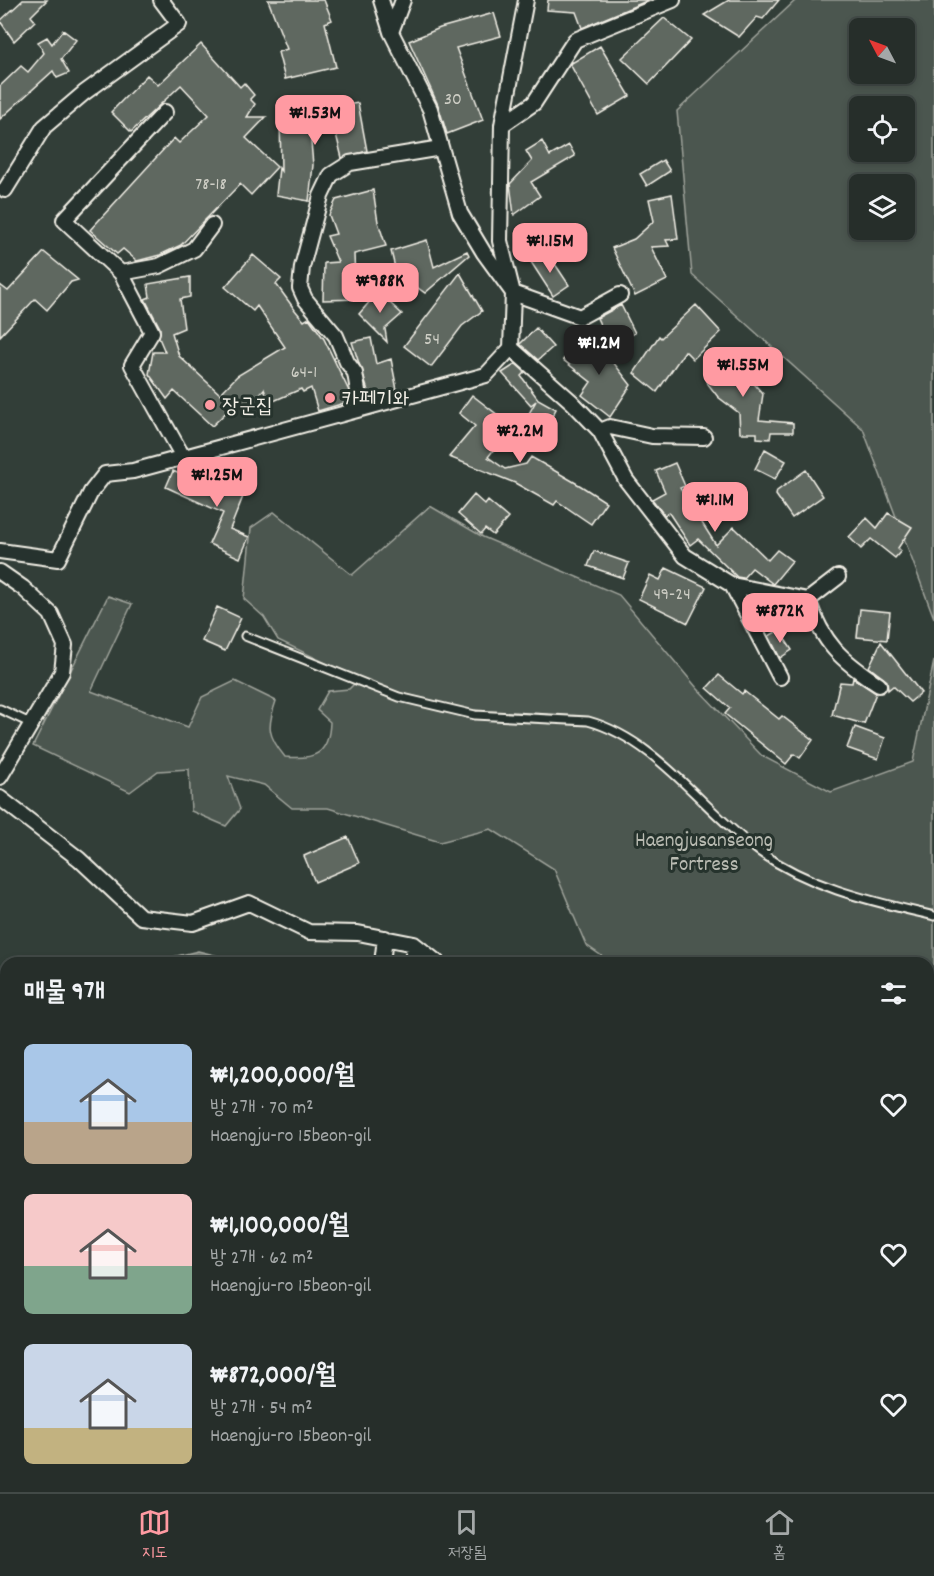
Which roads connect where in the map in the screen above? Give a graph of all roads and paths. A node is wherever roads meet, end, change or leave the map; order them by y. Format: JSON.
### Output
{"nodes":[{"id":1,"x":162,"y":0,"type":"edge"},
{"id":2,"x":381,"y":0,"type":"edge"},
{"id":3,"x":403,"y":0,"type":"edge"},
{"id":4,"x":526,"y":0,"type":"edge"},
{"id":5,"x":673,"y":0,"type":"edge"},
{"id":6,"x":391,"y":32,"type":"junction"},
{"id":7,"x":165,"y":112,"type":"dead end"},
{"id":8,"x":502,"y":125,"type":"junction"},
{"id":9,"x":441,"y":148,"type":"junction"},
{"id":10,"x":5,"y":190,"type":"dead end"},
{"id":11,"x":212,"y":225,"type":"dead end"},
{"id":12,"x":121,"y":273,"type":"junction"},
{"id":13,"x":513,"y":293,"type":"junction"},
{"id":14,"x":620,"y":295,"type":"dead end"},
{"id":15,"x":511,"y":348,"type":"junction"},
{"id":16,"x":361,"y":409,"type":"junction"},
{"id":17,"x":600,"y":430,"type":"junction"},
{"id":18,"x":704,"y":437,"type":"dead end"},
{"id":19,"x":183,"y":457,"type":"junction"},
{"id":20,"x":0,"y":551,"type":"edge"},
{"id":21,"x":0,"y":572,"type":"edge"},
{"id":22,"x":838,"y":577,"type":"dead end"},
{"id":23,"x":732,"y":585,"type":"junction"},
{"id":24,"x":808,"y":600,"type":"junction"},
{"id":25,"x":245,"y":636,"type":"dead end"},
{"id":26,"x":780,"y":677,"type":"dead end"},
{"id":27,"x":879,"y":685,"type":"dead end"},
{"id":28,"x":0,"y":709,"type":"edge"},
{"id":29,"x":32,"y":723,"type":"junction"},
{"id":30,"x":6,"y":754,"type":"edge"},
{"id":31,"x":0,"y":777,"type":"edge"},
{"id":32,"x":0,"y":798,"type":"edge"},
{"id":33,"x":934,"y":916,"type":"edge"},
{"id":34,"x":385,"y":938,"type":"junction"},
{"id":35,"x":414,"y":944,"type":"junction"},
{"id":36,"x":383,"y":957,"type":"edge"},
{"id":37,"x":413,"y":957,"type":"edge"},
{"id":38,"x":430,"y":957,"type":"edge"}],
"edges":[{"from":1,"to":10,"type":"street"},
{"from":2,"to":6,"type":"street"},
{"from":3,"to":6,"type":"street"},
{"from":4,"to":8,"type":"street"},
{"from":5,"to":8,"type":"street"},
{"from":6,"to":9,"type":"street"},
{"from":7,"to":12,"type":"street"},
{"from":8,"to":13,"type":"street"},
{"from":9,"to":13,"type":"street"},
{"from":9,"to":16,"type":"street"},
{"from":11,"to":12,"type":"street"},
{"from":12,"to":19,"type":"street"},
{"from":13,"to":14,"type":"street"},
{"from":13,"to":15,"type":"street"},
{"from":15,"to":16,"type":"street"},
{"from":15,"to":17,"type":"street"},
{"from":16,"to":19,"type":"street"},
{"from":17,"to":18,"type":"street"},
{"from":17,"to":23,"type":"street"},
{"from":19,"to":20,"type":"street"},
{"from":21,"to":29,"type":"street"},
{"from":22,"to":24,"type":"street"},
{"from":23,"to":24,"type":"street"},
{"from":23,"to":26,"type":"street"},
{"from":24,"to":27,"type":"street"},
{"from":25,"to":33,"type":"lane"},
{"from":28,"to":29,"type":"lane"},
{"from":29,"to":30,"type":"street"},
{"from":30,"to":31,"type":"street"},
{"from":32,"to":34,"type":"street"},
{"from":34,"to":35,"type":"street"},
{"from":34,"to":36,"type":"street"},
{"from":35,"to":37,"type":"street"},
{"from":35,"to":38,"type":"street"}]}
